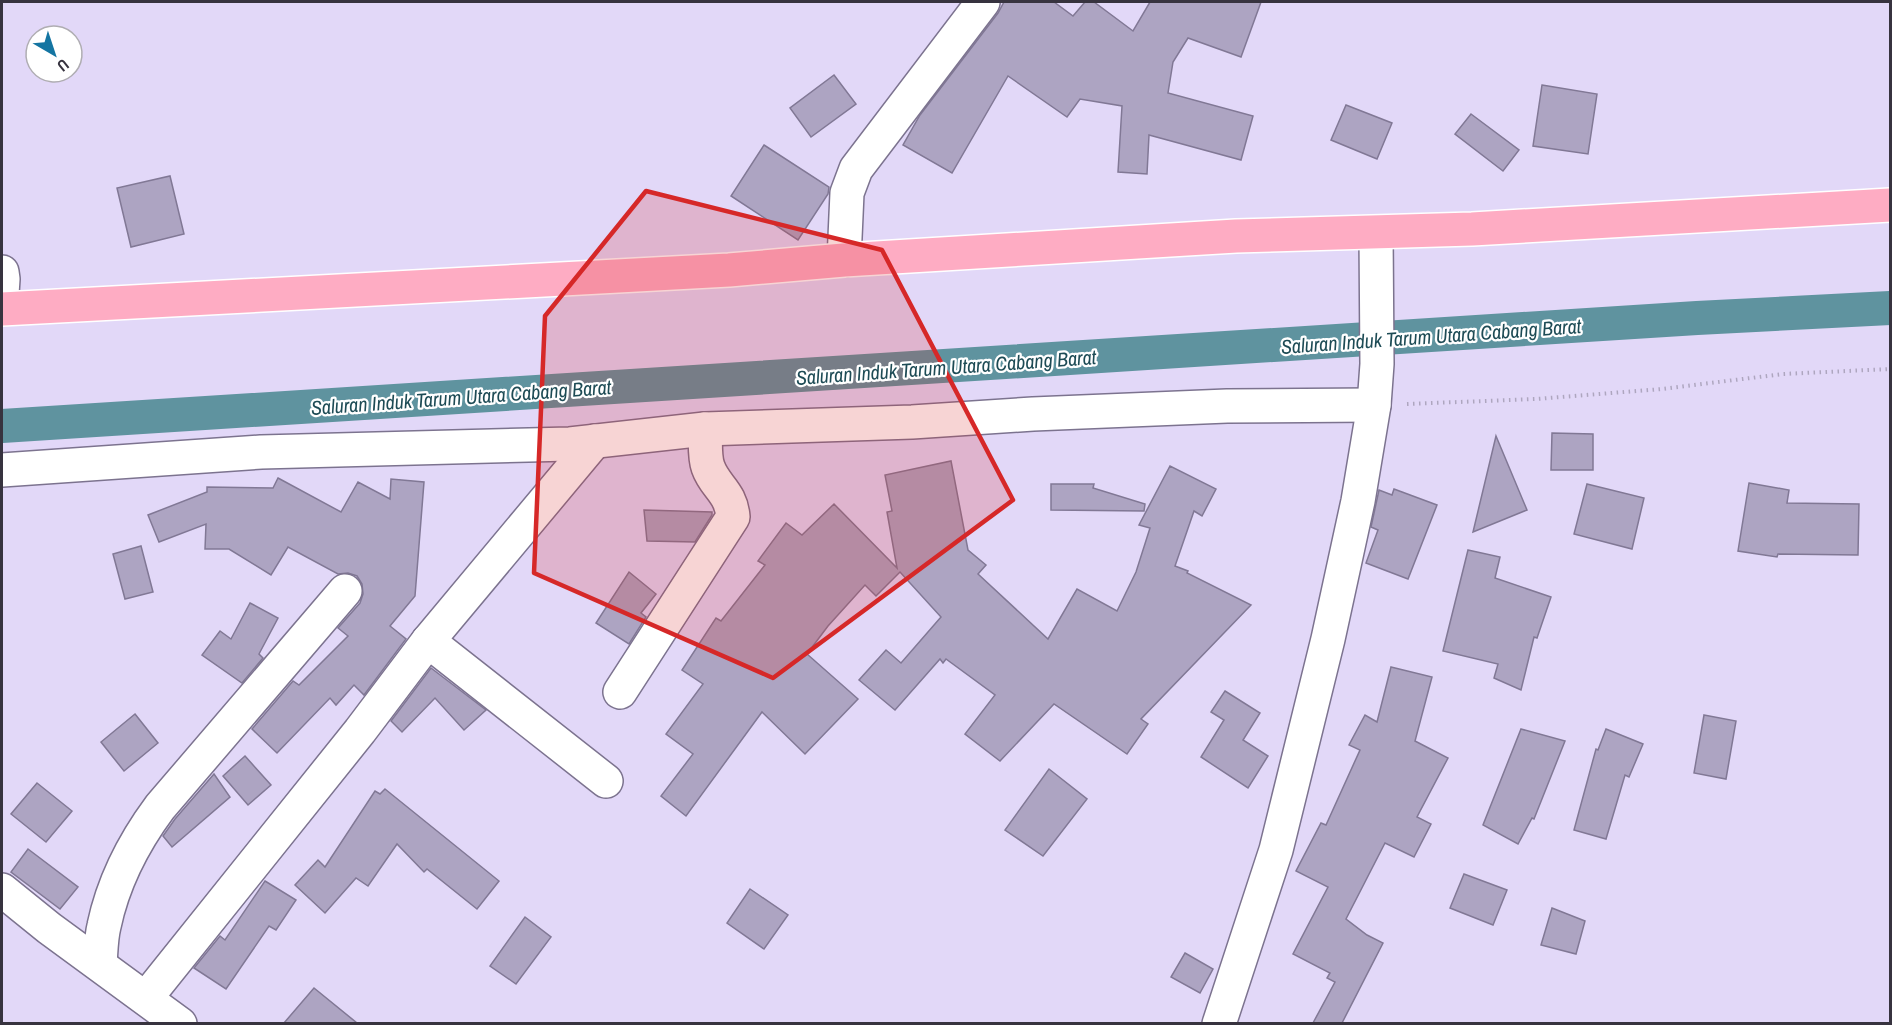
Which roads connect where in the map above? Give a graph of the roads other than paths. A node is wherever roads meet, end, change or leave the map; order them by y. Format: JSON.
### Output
{"nodes":[{"id":1,"x":983,"y":2,"type":"edge"},
{"id":2,"x":1890,"y":205,"type":"edge"},
{"id":3,"x":1376,"y":232,"type":"junction"},
{"id":4,"x":844,"y":260,"type":"junction"},
{"id":5,"x":2,"y":272,"type":"edge"},
{"id":6,"x":2,"y":294,"type":"edge"},
{"id":7,"x":2,"y":309,"type":"edge"},
{"id":8,"x":1374,"y":405,"type":"junction"},
{"id":9,"x":705,"y":429,"type":"junction"},
{"id":10,"x":595,"y":441,"type":"junction"},
{"id":11,"x":2,"y":470,"type":"edge"},
{"id":12,"x":345,"y":591,"type":"dead end"},
{"id":13,"x":428,"y":641,"type":"junction"},
{"id":14,"x":620,"y":692,"type":"dead end"},
{"id":15,"x":606,"y":781,"type":"dead end"},
{"id":16,"x":2,"y":890,"type":"edge"},
{"id":17,"x":100,"y":964,"type":"junction"},
{"id":18,"x":146,"y":998,"type":"junction"},
{"id":19,"x":180,"y":1023,"type":"edge"},
{"id":20,"x":1218,"y":1023,"type":"edge"}],
"edges":[{"from":1,"to":4,"type":"street"},
{"from":2,"to":3,"type":"main road"},
{"from":3,"to":4,"type":"main road"},
{"from":3,"to":8,"type":"street"},
{"from":4,"to":7,"type":"main road"},
{"from":5,"to":6,"type":"street"},
{"from":8,"to":9,"type":"street"},
{"from":8,"to":20,"type":"street"},
{"from":9,"to":10,"type":"street"},
{"from":9,"to":14,"type":"street"},
{"from":10,"to":11,"type":"street"},
{"from":10,"to":13,"type":"street"},
{"from":12,"to":17,"type":"street"},
{"from":13,"to":15,"type":"street"},
{"from":13,"to":18,"type":"street"},
{"from":16,"to":17,"type":"street"},
{"from":17,"to":18,"type":"street"},
{"from":18,"to":19,"type":"street"}]}
